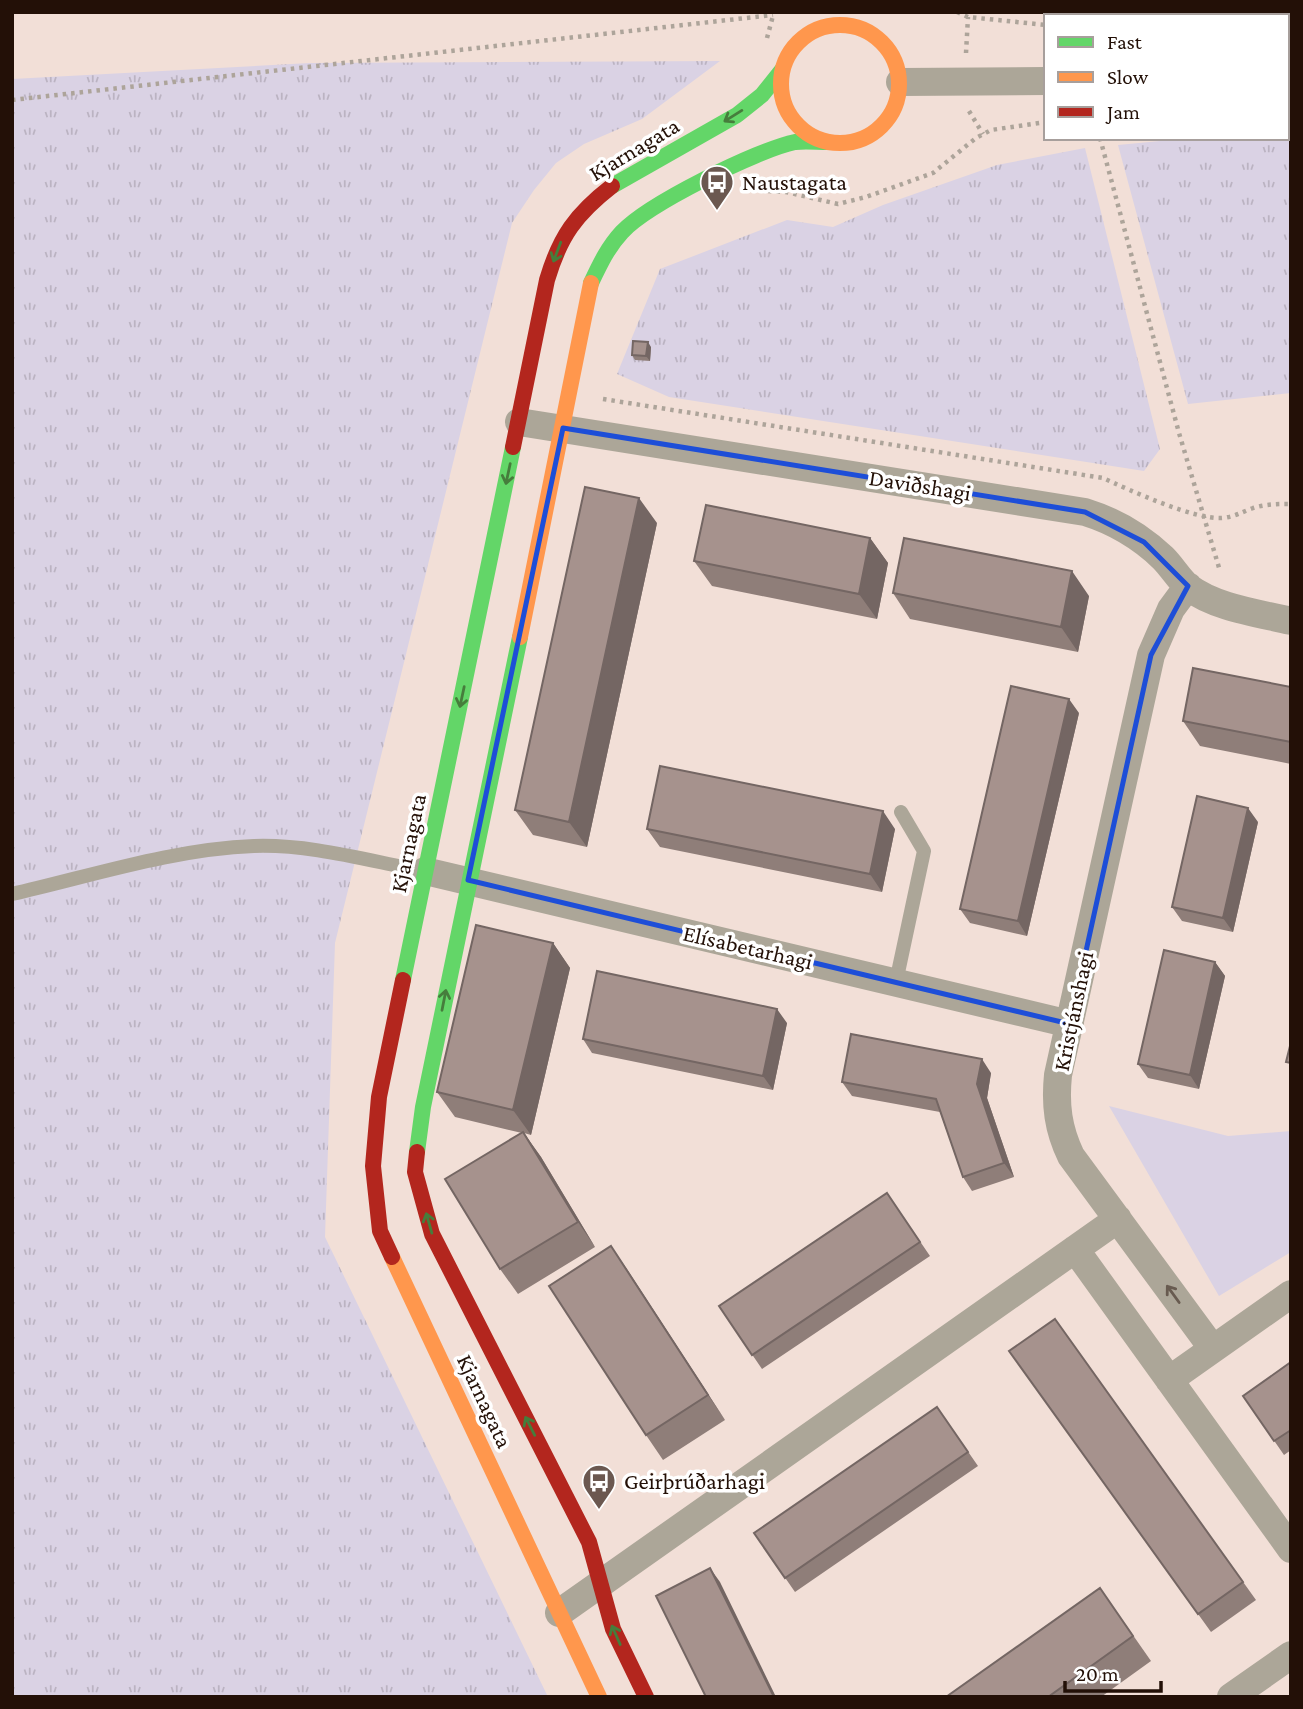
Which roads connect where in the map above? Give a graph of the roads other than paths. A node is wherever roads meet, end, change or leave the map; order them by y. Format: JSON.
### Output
{"nodes":[{"id":1,"x":829,"y":19,"type":"edge"},
{"id":2,"x":782,"y":71,"type":"junction"},
{"id":3,"x":1044,"y":80,"type":"edge"},
{"id":4,"x":900,"y":82,"type":"junction"},
{"id":5,"x":827,"y":142,"type":"junction"},
{"id":6,"x":519,"y":422,"type":"junction"},
{"id":7,"x":563,"y":428,"type":"junction"},
{"id":8,"x":1188,"y":586,"type":"junction"},
{"id":9,"x":1291,"y":621,"type":"edge"},
{"id":10,"x":901,"y":813,"type":"dead end"},
{"id":11,"x":425,"y":871,"type":"junction"},
{"id":12,"x":468,"y":880,"type":"junction"},
{"id":13,"x":12,"y":894,"type":"edge"},
{"id":14,"x":896,"y":982,"type":"junction"},
{"id":15,"x":1070,"y":1024,"type":"junction"},
{"id":16,"x":1118,"y":1219,"type":"junction"},
{"id":17,"x":1075,"y":1249,"type":"junction"},
{"id":18,"x":1291,"y":1294,"type":"edge"},
{"id":19,"x":1213,"y":1349,"type":"junction"},
{"id":20,"x":1169,"y":1380,"type":"junction"},
{"id":21,"x":1291,"y":1549,"type":"edge"},
{"id":22,"x":600,"y":1584,"type":"junction"},
{"id":23,"x":559,"y":1613,"type":"junction"},
{"id":24,"x":1291,"y":1655,"type":"edge"},
{"id":25,"x":599,"y":1697,"type":"edge"},
{"id":26,"x":646,"y":1697,"type":"edge"},
{"id":27,"x":1231,"y":1697,"type":"edge"}],
"edges":[{"from":1,"to":2,"type":"street"},
{"from":1,"to":4,"type":"street"},
{"from":2,"to":5,"type":"street"},
{"from":2,"to":6,"type":"street","name":"Kjarnagata","one_way":true},
{"from":3,"to":4,"type":"street"},
{"from":4,"to":5,"type":"street"},
{"from":5,"to":7,"type":"street","name":"Kjarnagata"},
{"from":6,"to":7,"type":"street","name":"Daviðshagi"},
{"from":6,"to":11,"type":"street","name":"Kjarnagata","one_way":true},
{"from":7,"to":8,"type":"street","name":"Daviðshagi"},
{"from":7,"to":12,"type":"street","name":"Kjarnagata"},
{"from":8,"to":9,"type":"street","name":"Daviðshagi"},
{"from":8,"to":15,"type":"street","name":"Kristjánshagi"},
{"from":10,"to":14,"type":"lane"},
{"from":11,"to":12,"type":"street","name":"Elísabetarhagi"},
{"from":11,"to":13,"type":"lane"},
{"from":11,"to":23,"type":"street","name":"Kjarnagata"},
{"from":12,"to":14,"type":"street","name":"Elísabetarhagi"},
{"from":22,"to":12,"type":"street","name":"Kjarnagata","one_way":true},
{"from":14,"to":15,"type":"street","name":"Elísabetarhagi"},
{"from":15,"to":16,"type":"street","name":"Kristjánshagi"},
{"from":16,"to":17,"type":"street"},
{"from":19,"to":16,"type":"street","name":"Kristjánshagi","one_way":true},
{"from":17,"to":20,"type":"street"},
{"from":17,"to":22,"type":"street"},
{"from":18,"to":19,"type":"street"},
{"from":19,"to":20,"type":"street"},
{"from":20,"to":21,"type":"street"},
{"from":22,"to":23,"type":"street"},
{"from":26,"to":22,"type":"street","name":"Kjarnagata","one_way":true},
{"from":23,"to":25,"type":"street","name":"Kjarnagata"},
{"from":24,"to":27,"type":"street"}]}
